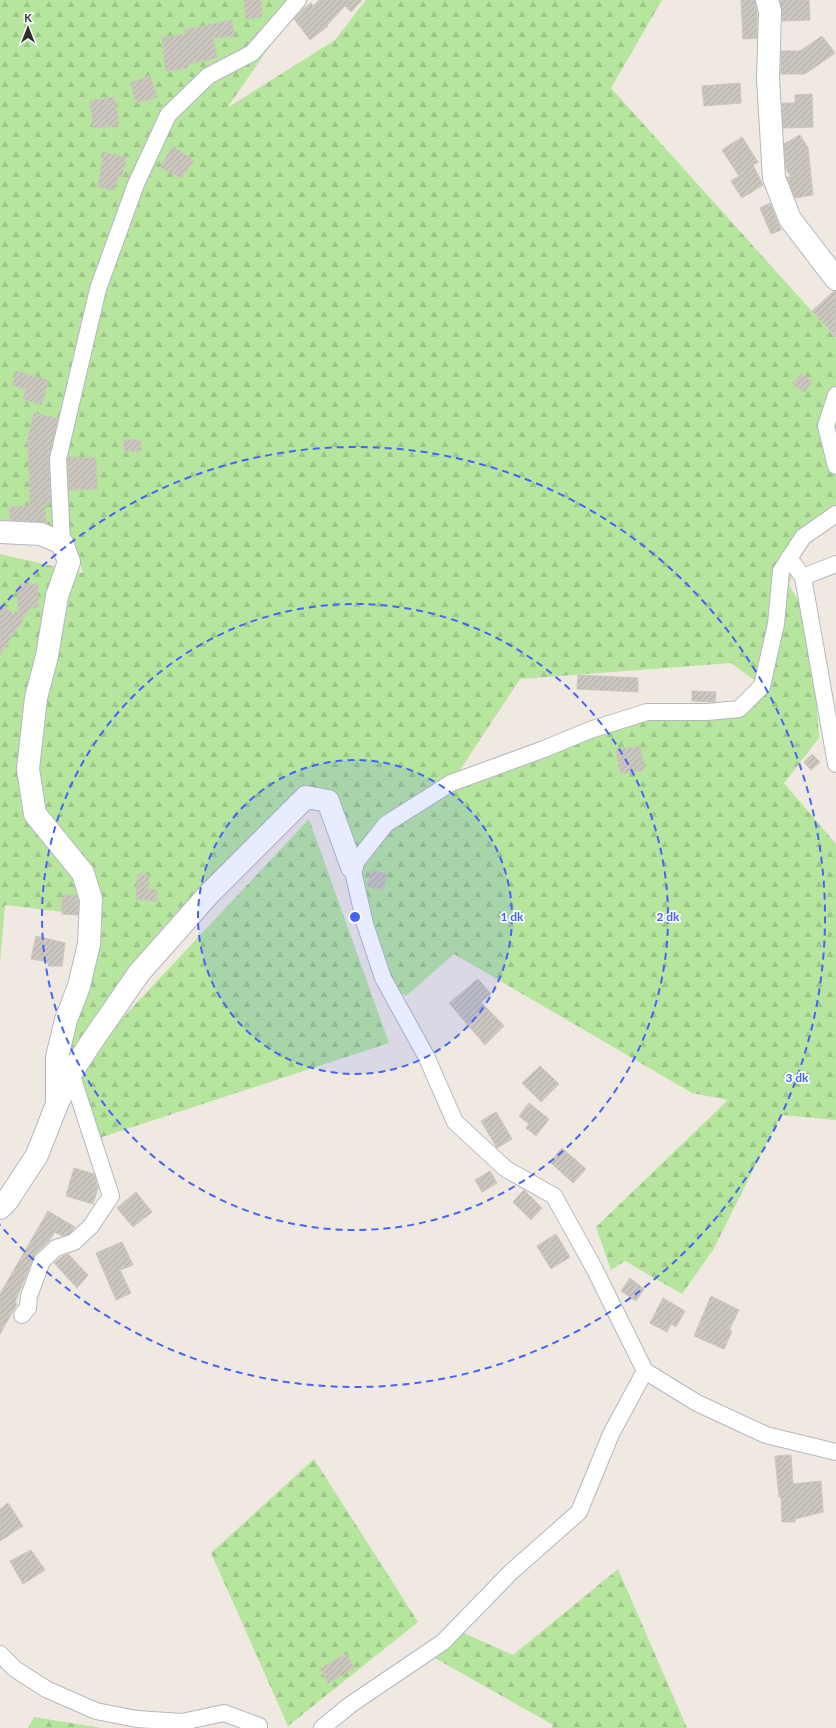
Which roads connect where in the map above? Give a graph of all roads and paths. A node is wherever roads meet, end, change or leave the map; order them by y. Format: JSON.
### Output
{"nodes":[{"id":1,"x":298,"y":0,"type":"edge"},
{"id":2,"x":767,"y":0,"type":"edge"},
{"id":3,"x":836,"y":278,"type":"edge"},
{"id":4,"x":836,"y":395,"type":"edge"},
{"id":5,"x":836,"y":466,"type":"edge"},
{"id":6,"x":836,"y":514,"type":"edge"},
{"id":7,"x":0,"y":532,"type":"edge"},
{"id":8,"x":62,"y":543,"type":"junction"},
{"id":9,"x":789,"y":558,"type":"junction"},
{"id":10,"x":836,"y":564,"type":"edge"},
{"id":11,"x":803,"y":577,"type":"junction"},
{"id":12,"x":836,"y":764,"type":"edge"},
{"id":13,"x":352,"y":868,"type":"junction"},
{"id":14,"x":71,"y":1073,"type":"junction"},
{"id":15,"x":57,"y":1104,"type":"junction"},
{"id":16,"x":0,"y":1208,"type":"edge"},
{"id":17,"x":22,"y":1315,"type":"dead end"},
{"id":18,"x":646,"y":1371,"type":"junction"},
{"id":19,"x":836,"y":1452,"type":"edge"},
{"id":20,"x":0,"y":1654,"type":"edge"},
{"id":21,"x":260,"y":1728,"type":"edge"},
{"id":22,"x":322,"y":1728,"type":"edge"}],
"edges":[{"from":1,"to":8,"type":"street"},
{"from":2,"to":3,"type":"street"},
{"from":4,"to":5,"type":"street"},
{"from":6,"to":9,"type":"street"},
{"from":7,"to":8,"type":"street"},
{"from":8,"to":15,"type":"street"},
{"from":9,"to":11,"type":"street"},
{"from":9,"to":13,"type":"street"},
{"from":10,"to":11,"type":"street"},
{"from":11,"to":12,"type":"street"},
{"from":13,"to":14,"type":"street"},
{"from":13,"to":18,"type":"street"},
{"from":14,"to":15,"type":"street"},
{"from":14,"to":17,"type":"street"},
{"from":15,"to":16,"type":"street"},
{"from":18,"to":19,"type":"street"},
{"from":18,"to":22,"type":"street"},
{"from":20,"to":21,"type":"street"}]}
